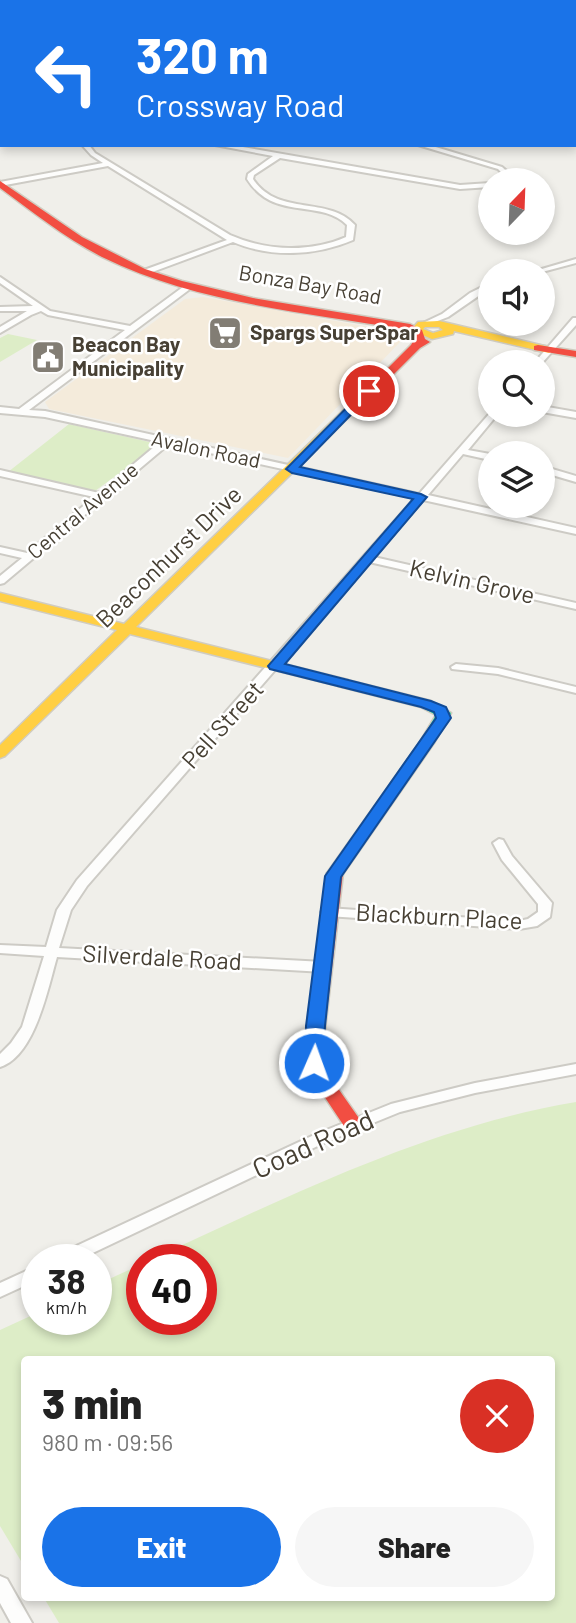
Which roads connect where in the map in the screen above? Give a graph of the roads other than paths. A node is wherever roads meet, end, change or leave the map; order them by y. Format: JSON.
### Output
{"nodes":[{"id":1,"x":87,"y":147,"type":"edge"},
{"id":2,"x":229,"y":147,"type":"edge"},
{"id":3,"x":428,"y":147,"type":"edge"},
{"id":4,"x":278,"y":156,"type":"junction"},
{"id":5,"x":108,"y":164,"type":"junction"},
{"id":6,"x":500,"y":168,"type":"edge"},
{"id":7,"x":0,"y":184,"type":"edge"},
{"id":8,"x":478,"y":186,"type":"edge"},
{"id":9,"x":233,"y":240,"type":"junction"},
{"id":10,"x":576,"y":261,"type":"edge"},
{"id":11,"x":555,"y":267,"type":"edge"},
{"id":12,"x":147,"y":272,"type":"junction"},
{"id":13,"x":0,"y":279,"type":"edge"},
{"id":14,"x":190,"y":286,"type":"junction"},
{"id":15,"x":478,"y":291,"type":"edge"},
{"id":16,"x":0,"y":309,"type":"edge"},
{"id":17,"x":40,"y":309,"type":"junction"},
{"id":18,"x":576,"y":320,"type":"edge"},
{"id":19,"x":131,"y":329,"type":"junction"},
{"id":20,"x":433,"y":329,"type":"junction"},
{"id":21,"x":0,"y":331,"type":"edge"},
{"id":22,"x":519,"y":350,"type":"edge"},
{"id":23,"x":549,"y":350,"type":"edge"},
{"id":24,"x":576,"y":354,"type":"edge"},
{"id":25,"x":555,"y":355,"type":"edge"},
{"id":26,"x":0,"y":410,"type":"edge"},
{"id":27,"x":23,"y":410,"type":"junction"},
{"id":28,"x":555,"y":411,"type":"edge"},
{"id":29,"x":576,"y":415,"type":"edge"},
{"id":30,"x":483,"y":427,"type":"edge"},
{"id":31,"x":166,"y":442,"type":"junction"},
{"id":32,"x":461,"y":451,"type":"junction"},
{"id":33,"x":478,"y":455,"type":"edge"},
{"id":34,"x":292,"y":469,"type":"junction"},
{"id":35,"x":555,"y":472,"type":"edge"},
{"id":36,"x":0,"y":473,"type":"edge"},
{"id":37,"x":576,"y":478,"type":"edge"},
{"id":38,"x":100,"y":496,"type":"junction"},
{"id":39,"x":421,"y":497,"type":"junction"},
{"id":40,"x":576,"y":531,"type":"edge"},
{"id":41,"x":0,"y":550,"type":"edge"},
{"id":42,"x":29,"y":556,"type":"junction"},
{"id":43,"x":369,"y":559,"type":"junction"},
{"id":44,"x":0,"y":581,"type":"edge"},
{"id":45,"x":0,"y":597,"type":"edge"},
{"id":46,"x":576,"y":606,"type":"edge"},
{"id":47,"x":129,"y":629,"type":"junction"},
{"id":48,"x":275,"y":666,"type":"junction"},
{"id":49,"x":456,"y":667,"type":"dead end"},
{"id":50,"x":576,"y":690,"type":"edge"},
{"id":51,"x":0,"y":753,"type":"edge"},
{"id":52,"x":499,"y":844,"type":"dead end"},
{"id":53,"x":328,"y":912,"type":"junction"},
{"id":54,"x":0,"y":949,"type":"edge"},
{"id":55,"x":51,"y":952,"type":"junction"},
{"id":56,"x":324,"y":967,"type":"junction"},
{"id":57,"x":0,"y":1062,"type":"edge"},
{"id":58,"x":576,"y":1069,"type":"edge"},
{"id":59,"x":353,"y":1124,"type":"junction"},
{"id":60,"x":96,"y":1244,"type":"edge"},
{"id":61,"x":21,"y":1280,"type":"edge"},
{"id":62,"x":0,"y":1290,"type":"edge"},
{"id":63,"x":0,"y":1585,"type":"edge"},
{"id":64,"x":22,"y":1623,"type":"edge"}],
"edges":[{"from":1,"to":5,"type":"street"},
{"from":2,"to":4,"type":"street"},
{"from":3,"to":6,"type":"street"},
{"from":4,"to":8,"type":"street"},
{"from":4,"to":9,"type":"street"},
{"from":5,"to":7,"type":"street"},
{"from":5,"to":9,"type":"street"},
{"from":7,"to":12,"type":"street","name":"Bonza Bay Road"},
{"from":9,"to":12,"type":"street"},
{"from":10,"to":11,"type":"street"},
{"from":12,"to":14,"type":"street","name":"Bonza Bay Road"},
{"from":13,"to":17,"type":"street"},
{"from":14,"to":19,"type":"street"},
{"from":14,"to":20,"type":"street","name":"Bonza Bay Road"},
{"from":15,"to":20,"type":"street","name":"Beaconhurst Drive"},
{"from":16,"to":17,"type":"street"},
{"from":17,"to":19,"type":"street"},
{"from":17,"to":21,"type":"street"},
{"from":18,"to":23,"type":"street"},
{"from":19,"to":27,"type":"street"},
{"from":20,"to":22,"type":"street","name":"Bonza Bay Road"},
{"from":20,"to":34,"type":"street","name":"Beaconhurst Drive"},
{"from":24,"to":25,"type":"street","name":"Bonza Bay Road"},
{"from":26,"to":27,"type":"street","name":"Avalon Road"},
{"from":27,"to":31,"type":"street","name":"Avalon Road"},
{"from":28,"to":29,"type":"street"},
{"from":30,"to":32,"type":"street","name":"Pell Street"},
{"from":31,"to":34,"type":"street","name":"Avalon Road"},
{"from":31,"to":38,"type":"street","name":"Central Avenue"},
{"from":32,"to":33,"type":"street"},
{"from":32,"to":39,"type":"street","name":"Pell Street"},
{"from":34,"to":39,"type":"street","name":"Avalon Road"},
{"from":34,"to":47,"type":"street","name":"Beaconhurst Drive"},
{"from":35,"to":37,"type":"street"},
{"from":36,"to":38,"type":"street"},
{"from":38,"to":42,"type":"street","name":"Central Avenue"},
{"from":39,"to":40,"type":"street","name":"Avalon Road"},
{"from":39,"to":43,"type":"street","name":"Pell Street"},
{"from":41,"to":42,"type":"street"},
{"from":42,"to":44,"type":"street","name":"Central Avenue"},
{"from":43,"to":46,"type":"street","name":"Kelvin Grove"},
{"from":43,"to":48,"type":"street","name":"Pell Street"},
{"from":45,"to":47,"type":"street"},
{"from":47,"to":48,"type":"street"},
{"from":47,"to":51,"type":"street","name":"Beaconhurst Drive"},
{"from":48,"to":53,"type":"street"},
{"from":48,"to":55,"type":"street","name":"Pell Street"},
{"from":49,"to":50,"type":"street"},
{"from":52,"to":53,"type":"street","name":"Blackburn Place"},
{"from":53,"to":56,"type":"street"},
{"from":54,"to":55,"type":"street","name":"Silverdale Road"},
{"from":55,"to":56,"type":"street","name":"Silverdale Road"},
{"from":55,"to":57,"type":"street","name":"Pell Street"},
{"from":56,"to":59,"type":"street"},
{"from":58,"to":59,"type":"street","name":"Coad Road"},
{"from":59,"to":60,"type":"street","name":"Coad Road"},
{"from":61,"to":62,"type":"street"},
{"from":63,"to":64,"type":"street"}]}
